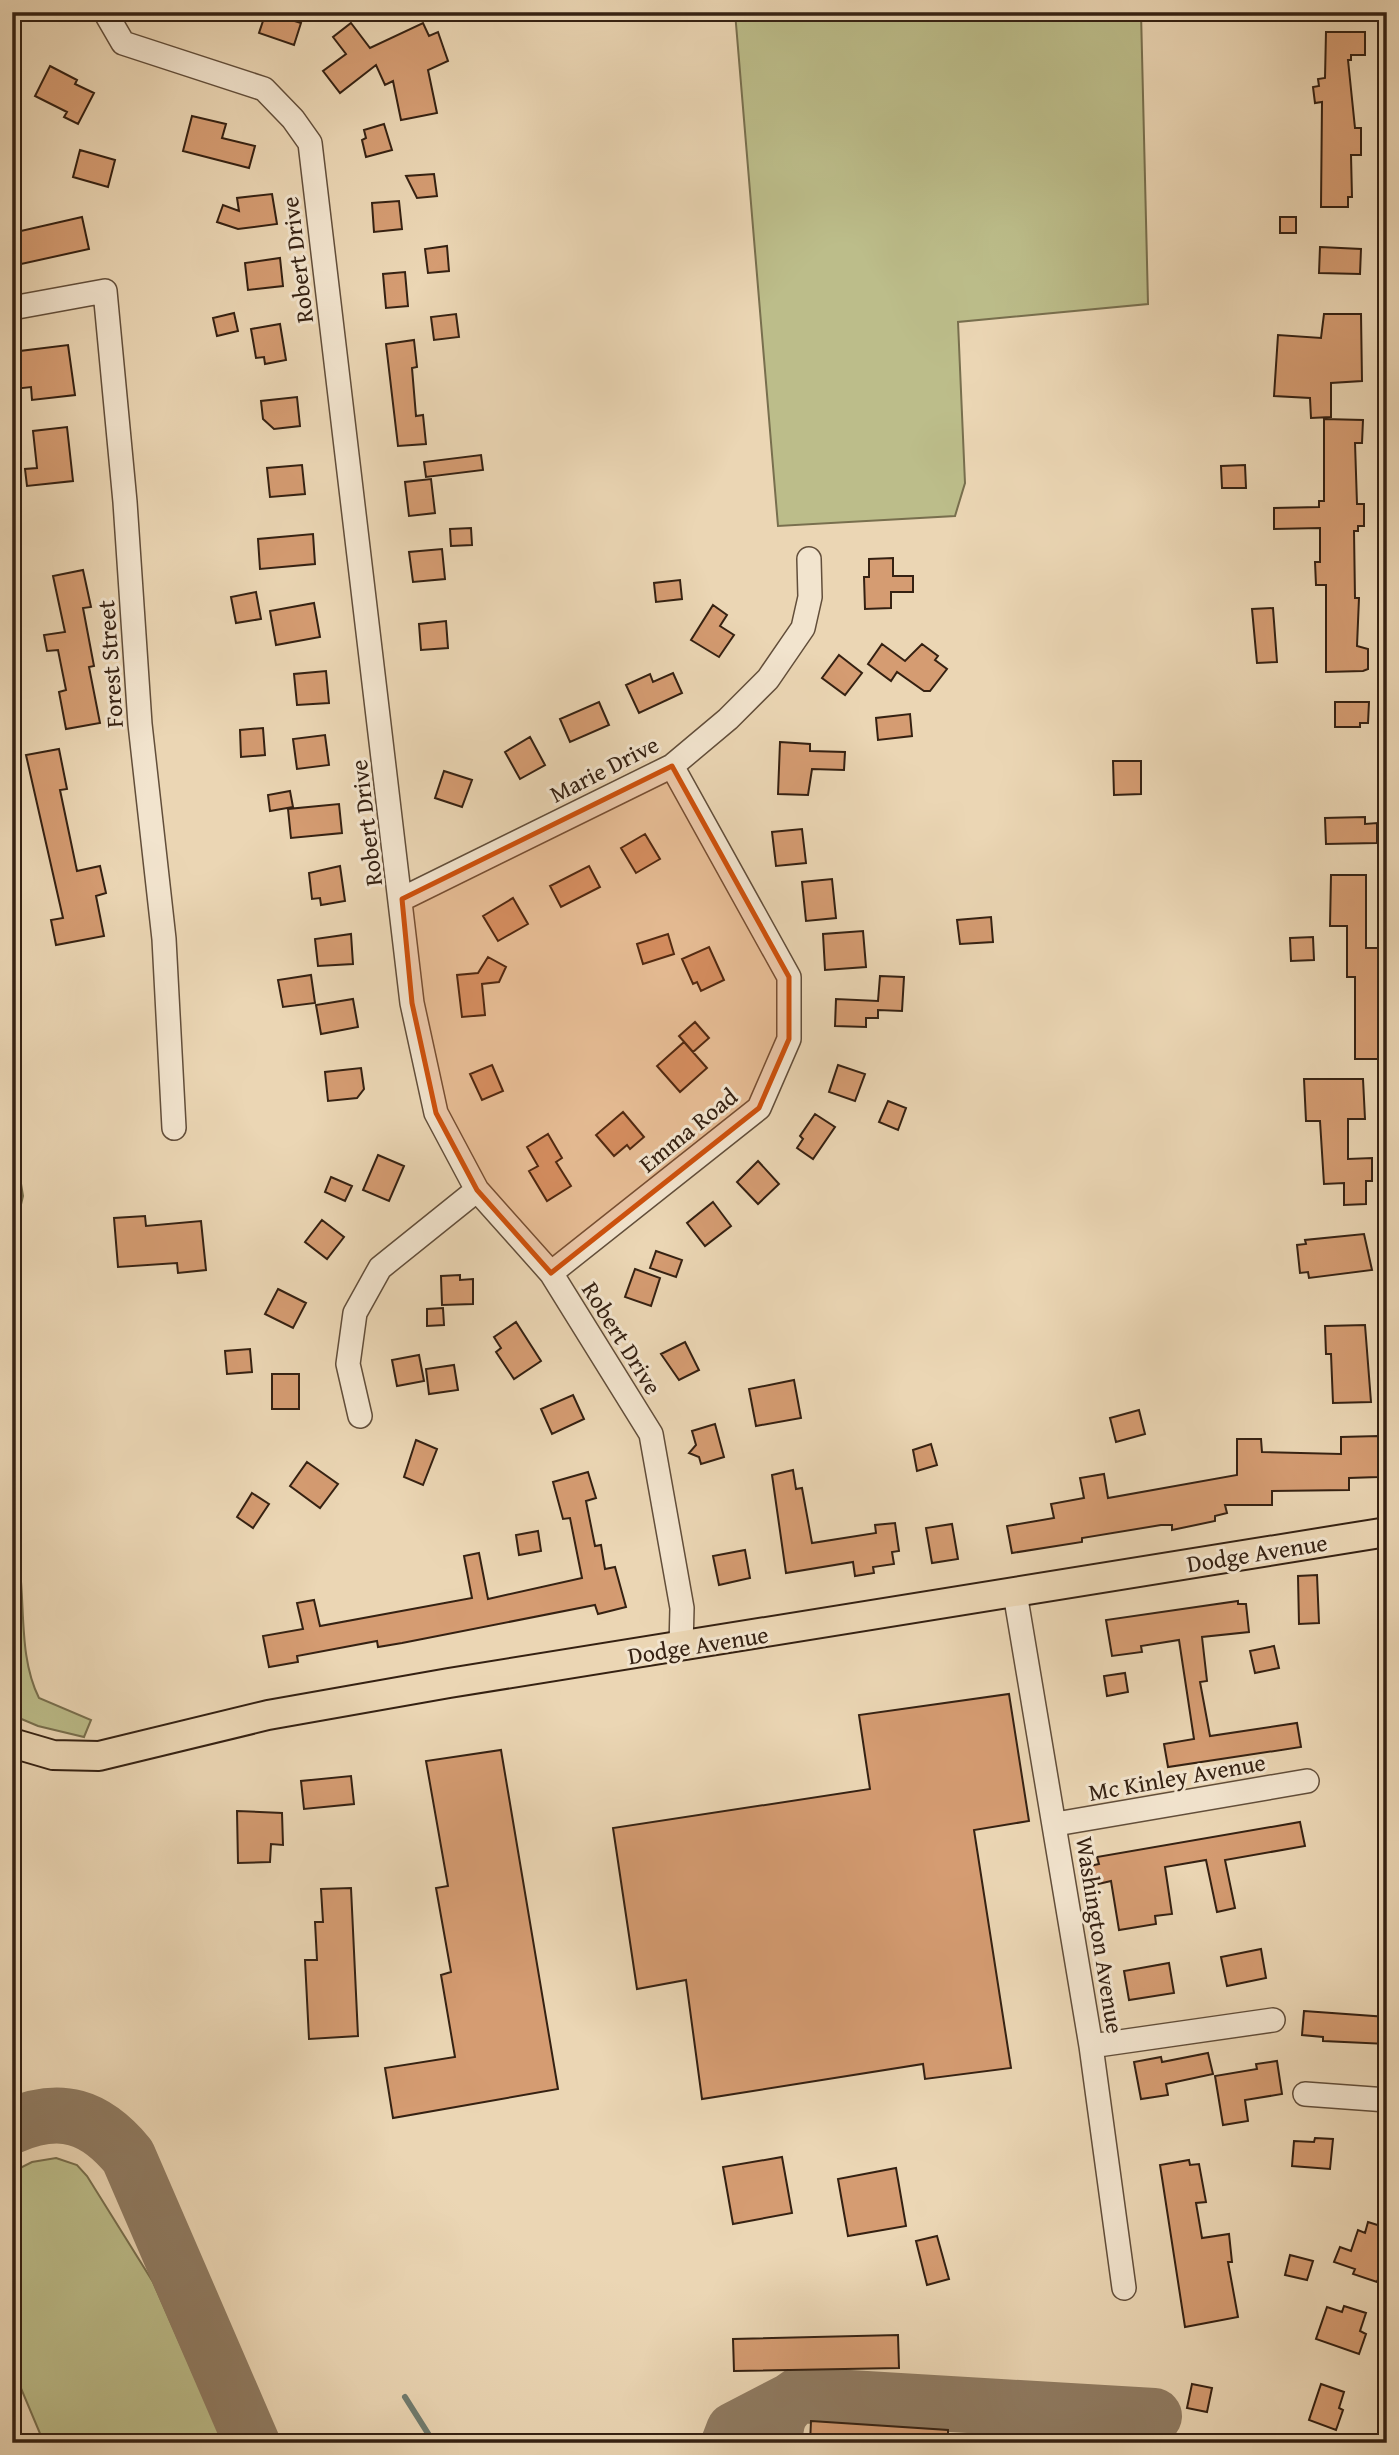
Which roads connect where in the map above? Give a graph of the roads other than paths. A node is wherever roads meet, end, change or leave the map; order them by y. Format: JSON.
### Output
{"nodes":[{"id":1,"x":106,"y":12,"type":"edge"},
{"id":2,"x":12,"y":309,"type":"edge"},
{"id":3,"x":809,"y":558,"type":"dead end"},
{"id":4,"x":672,"y":766,"type":"junction"},
{"id":5,"x":402,"y":899,"type":"junction"},
{"id":6,"x":174,"y":1128,"type":"dead end"},
{"id":7,"x":477,"y":1190,"type":"junction"},
{"id":8,"x":551,"y":1273,"type":"junction"},
{"id":9,"x":360,"y":1416,"type":"dead end"},
{"id":10,"x":1387,"y":1531,"type":"edge"},
{"id":11,"x":1015,"y":1593,"type":"junction"},
{"id":12,"x":681,"y":1647,"type":"junction"},
{"id":13,"x":12,"y":1743,"type":"edge"},
{"id":14,"x":1307,"y":1781,"type":"dead end"},
{"id":15,"x":1056,"y":1824,"type":"junction"},
{"id":16,"x":1273,"y":2020,"type":"dead end"},
{"id":17,"x":1091,"y":2046,"type":"junction"},
{"id":18,"x":1305,"y":2094,"type":"dead end"},
{"id":19,"x":1387,"y":2100,"type":"edge"},
{"id":20,"x":1124,"y":2288,"type":"dead end"}],
"edges":[{"from":1,"to":5,"type":"street","name":"Robert Drive"},
{"from":2,"to":6,"type":"street","name":"Forest Street"},
{"from":3,"to":4,"type":"street","name":"Marie Drive"},
{"from":4,"to":5,"type":"street","name":"Marie Drive"},
{"from":4,"to":8,"type":"street","name":"Emma Road"},
{"from":5,"to":7,"type":"street","name":"Robert Drive"},
{"from":7,"to":8,"type":"street","name":"Robert Drive"},
{"from":7,"to":9,"type":"street"},
{"from":8,"to":12,"type":"street","name":"Robert Drive"},
{"from":10,"to":11,"type":"main road","name":"Dodge Avenue"},
{"from":11,"to":12,"type":"main road","name":"Dodge Avenue"},
{"from":11,"to":15,"type":"street","name":"Washington Avenue"},
{"from":12,"to":13,"type":"main road","name":"Dodge Avenue"},
{"from":14,"to":15,"type":"street","name":"Mc Kinley Avenue"},
{"from":15,"to":17,"type":"street","name":"Washington Avenue"},
{"from":16,"to":17,"type":"street"},
{"from":17,"to":20,"type":"street","name":"Washington Avenue"},
{"from":18,"to":19,"type":"street"}]}
